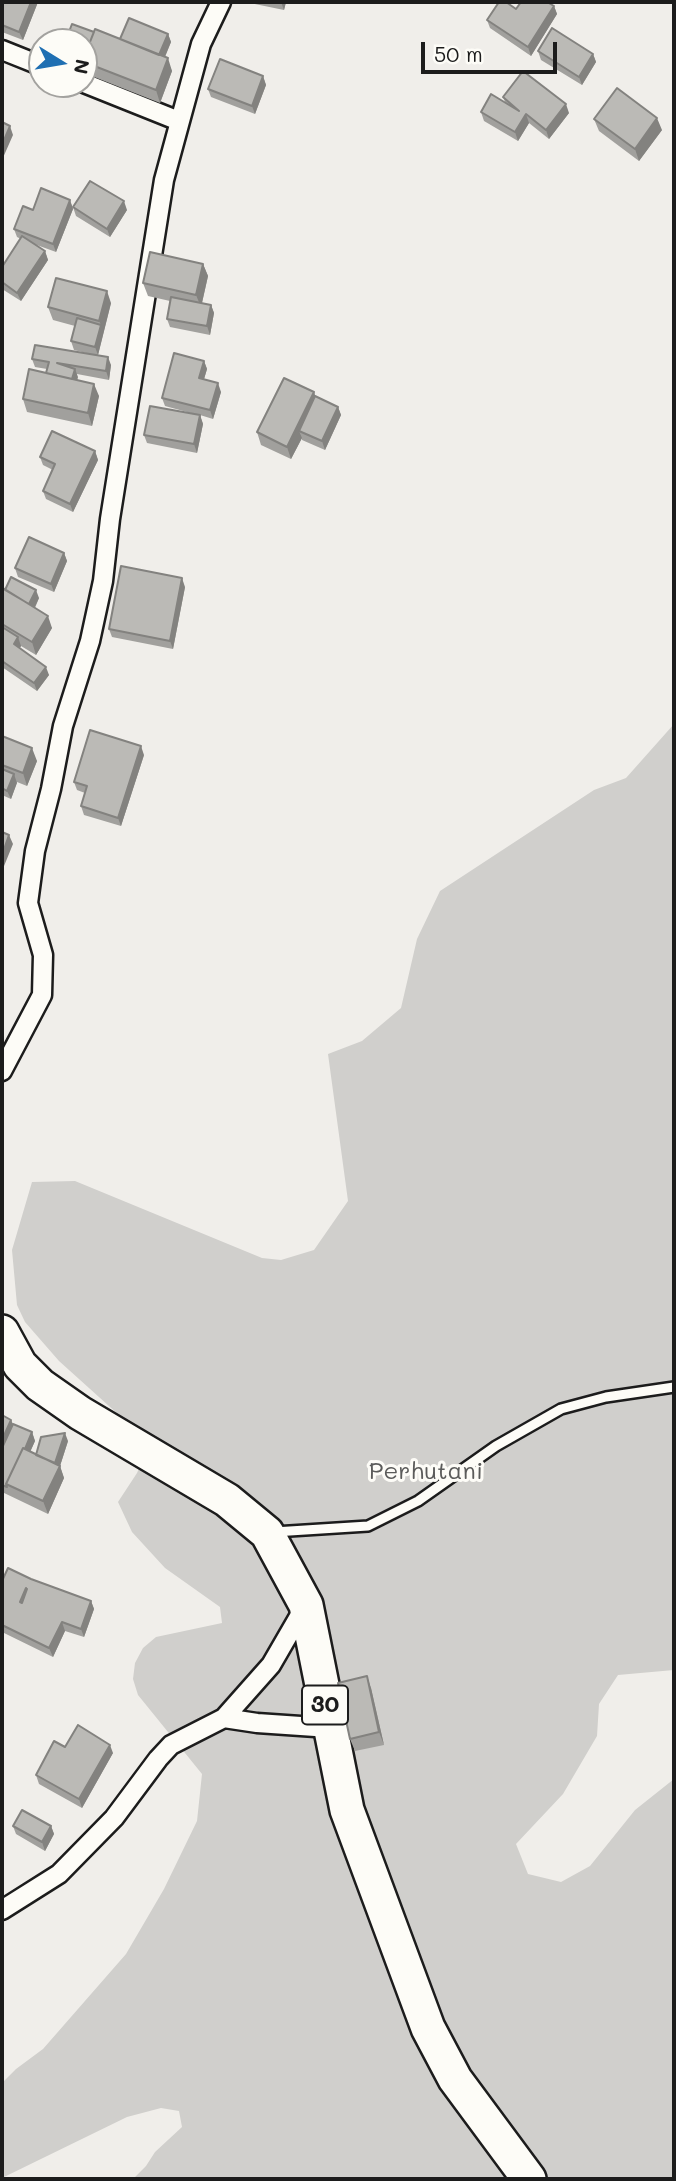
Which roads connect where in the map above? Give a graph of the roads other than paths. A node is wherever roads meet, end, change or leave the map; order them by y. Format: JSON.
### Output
{"nodes":[{"id":1,"x":221,"y":2,"type":"edge"},
{"id":2,"x":2,"y":50,"type":"edge"},
{"id":3,"x":28,"y":60,"type":"edge"},
{"id":4,"x":98,"y":89,"type":"edge"},
{"id":5,"x":179,"y":121,"type":"junction"},
{"id":6,"x":2,"y":1071,"type":"edge"},
{"id":7,"x":2,"y":1332,"type":"edge"},
{"id":8,"x":674,"y":1387,"type":"edge"},
{"id":9,"x":267,"y":1533,"type":"junction"},
{"id":10,"x":306,"y":1605,"type":"junction"},
{"id":11,"x":224,"y":1718,"type":"junction"},
{"id":12,"x":330,"y":1728,"type":"junction"},
{"id":13,"x":2,"y":1910,"type":"edge"},
{"id":14,"x":529,"y":2179,"type":"edge"}],
"edges":[{"from":1,"to":5,"type":"street"},
{"from":2,"to":3,"type":"street"},
{"from":4,"to":5,"type":"street"},
{"from":5,"to":6,"type":"street"},
{"from":7,"to":9,"type":"highway","number":"30"},
{"from":8,"to":9,"type":"lane"},
{"from":9,"to":10,"type":"highway","number":"30"},
{"from":10,"to":11,"type":"street"},
{"from":10,"to":12,"type":"highway","number":"30"},
{"from":11,"to":12,"type":"street"},
{"from":11,"to":13,"type":"street"},
{"from":12,"to":14,"type":"highway","number":"30"}]}
